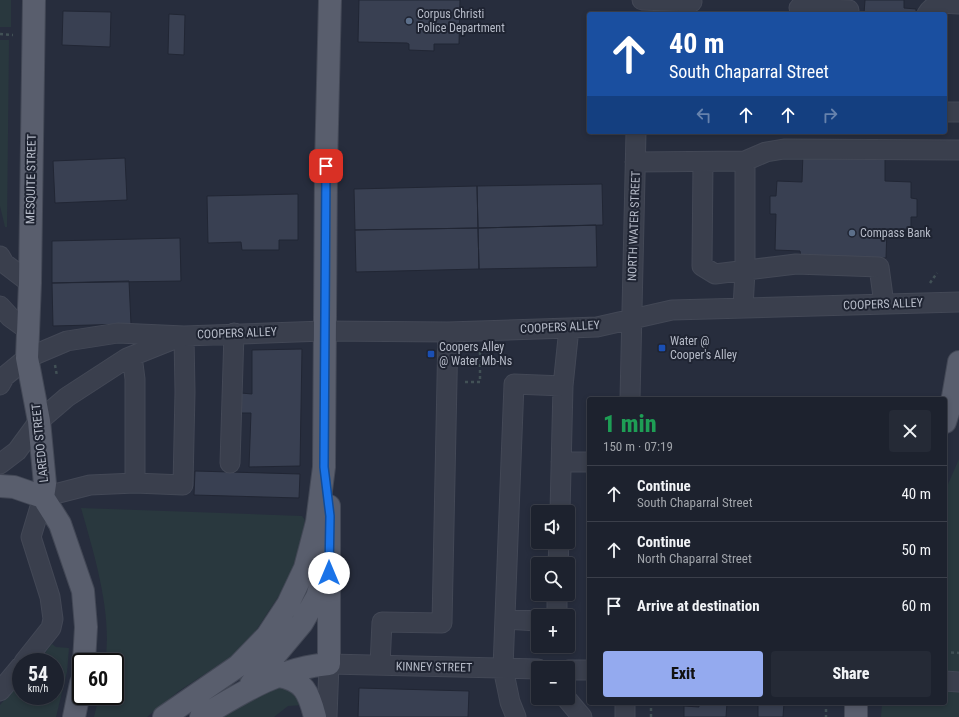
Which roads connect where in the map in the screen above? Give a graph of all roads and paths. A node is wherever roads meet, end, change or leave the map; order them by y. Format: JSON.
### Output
{"nodes":[{"id":1,"x":34,"y":0,"type":"edge"},
{"id":2,"x":330,"y":0,"type":"edge"},
{"id":3,"x":641,"y":0,"type":"edge"},
{"id":4,"x":959,"y":4,"type":"edge"},
{"id":5,"x":692,"y":5,"type":"edge"},
{"id":6,"x":799,"y":7,"type":"edge"},
{"id":7,"x":849,"y":8,"type":"edge"},
{"id":8,"x":640,"y":12,"type":"edge"},
{"id":9,"x":928,"y":12,"type":"edge"},
{"id":10,"x":0,"y":34,"type":"edge"},
{"id":11,"x":12,"y":35,"type":"dead end"},
{"id":12,"x":947,"y":112,"type":"edge"},
{"id":13,"x":959,"y":112,"type":"edge"},
{"id":14,"x":636,"y":134,"type":"edge"},
{"id":15,"x":959,"y":150,"type":"edge"},
{"id":16,"x":745,"y":161,"type":"junction"},
{"id":17,"x":635,"y":162,"type":"junction"},
{"id":18,"x":703,"y":162,"type":"junction"},
{"id":19,"x":1,"y":262,"type":"edge"},
{"id":20,"x":745,"y":271,"type":"junction"},
{"id":21,"x":937,"y":273,"type":"dead end"},
{"id":22,"x":30,"y":283,"type":"junction"},
{"id":23,"x":930,"y":283,"type":"dead end"},
{"id":24,"x":959,"y":302,"type":"edge"},
{"id":25,"x":884,"y":304,"type":"junction"},
{"id":26,"x":0,"y":306,"type":"edge"},
{"id":27,"x":743,"y":308,"type":"junction"},
{"id":28,"x":631,"y":319,"type":"junction"},
{"id":29,"x":569,"y":328,"type":"junction"},
{"id":30,"x":28,"y":330,"type":"junction"},
{"id":31,"x":324,"y":331,"type":"junction"},
{"id":32,"x":448,"y":332,"type":"junction"},
{"id":33,"x":234,"y":333,"type":"junction"},
{"id":34,"x":184,"y":336,"type":"junction"},
{"id":35,"x":480,"y":352,"type":"dead end"},
{"id":36,"x":132,"y":356,"type":"junction"},
{"id":37,"x":27,"y":358,"type":"junction"},
{"id":38,"x":55,"y":360,"type":"dead end"},
{"id":39,"x":959,"y":362,"type":"edge"},
{"id":40,"x":56,"y":376,"type":"dead end"},
{"id":41,"x":464,"y":382,"type":"dead end"},
{"id":42,"x":0,"y":385,"type":"edge"},
{"id":43,"x":563,"y":386,"type":"junction"},
{"id":44,"x":630,"y":397,"type":"edge"},
{"id":45,"x":947,"y":416,"type":"edge"},
{"id":46,"x":39,"y":422,"type":"junction"},
{"id":47,"x":561,"y":462,"type":"junction"},
{"id":48,"x":587,"y":462,"type":"edge"},
{"id":49,"x":230,"y":463,"type":"dead end"},
{"id":50,"x":0,"y":464,"type":"edge"},
{"id":51,"x":324,"y":467,"type":"junction"},
{"id":52,"x":135,"y":484,"type":"junction"},
{"id":53,"x":0,"y":486,"type":"edge"},
{"id":54,"x":43,"y":497,"type":"junction"},
{"id":55,"x":560,"y":505,"type":"edge"},
{"id":56,"x":329,"y":558,"type":"junction"},
{"id":57,"x":505,"y":620,"type":"junction"},
{"id":58,"x":531,"y":621,"type":"edge"},
{"id":59,"x":947,"y":652,"type":"edge"},
{"id":60,"x":31,"y":653,"type":"edge"},
{"id":61,"x":85,"y":653,"type":"edge"},
{"id":62,"x":959,"y":653,"type":"edge"},
{"id":63,"x":329,"y":664,"type":"junction"},
{"id":64,"x":380,"y":665,"type":"junction"},
{"id":65,"x":503,"y":668,"type":"junction"},
{"id":66,"x":531,"y":669,"type":"edge"},
{"id":67,"x":575,"y":670,"type":"edge"},
{"id":68,"x":587,"y":670,"type":"edge"},
{"id":69,"x":278,"y":676,"type":"junction"},
{"id":70,"x":12,"y":677,"type":"edge"},
{"id":71,"x":947,"y":681,"type":"edge"},
{"id":72,"x":959,"y":682,"type":"edge"},
{"id":73,"x":246,"y":690,"type":"junction"},
{"id":74,"x":0,"y":691,"type":"edge"},
{"id":75,"x":76,"y":705,"type":"edge"},
{"id":76,"x":572,"y":705,"type":"edge"},
{"id":77,"x":625,"y":705,"type":"edge"},
{"id":78,"x":651,"y":705,"type":"edge"},
{"id":79,"x":826,"y":705,"type":"edge"},
{"id":80,"x":856,"y":705,"type":"edge"},
{"id":81,"x":74,"y":717,"type":"edge"},
{"id":82,"x":164,"y":717,"type":"edge"},
{"id":83,"x":202,"y":717,"type":"edge"},
{"id":84,"x":315,"y":717,"type":"edge"},
{"id":85,"x":327,"y":717,"type":"edge"},
{"id":86,"x":516,"y":717,"type":"edge"},
{"id":87,"x":582,"y":717,"type":"edge"},
{"id":88,"x":625,"y":717,"type":"edge"},
{"id":89,"x":651,"y":717,"type":"edge"},
{"id":90,"x":826,"y":717,"type":"edge"},
{"id":91,"x":856,"y":717,"type":"edge"}],
"edges":[{"from":1,"to":22,"type":"main road","name":"MESQUITE STREET"},
{"from":2,"to":31,"type":"main road"},
{"from":3,"to":5,"type":"street"},
{"from":3,"to":8,"type":"street"},
{"from":4,"to":9,"type":"street"},
{"from":6,"to":7,"type":"street"},
{"from":10,"to":11,"type":"path"},
{"from":12,"to":13,"type":"street"},
{"from":14,"to":17,"type":"street","name":"NORTH WATER STREET"},
{"from":15,"to":16,"type":"street"},
{"from":16,"to":18,"type":"street"},
{"from":16,"to":20,"type":"street"},
{"from":17,"to":18,"type":"street"},
{"from":17,"to":28,"type":"street","name":"NORTH WATER STREET"},
{"from":18,"to":20,"type":"street"},
{"from":19,"to":22,"type":"street"},
{"from":20,"to":25,"type":"street"},
{"from":20,"to":27,"type":"street"},
{"from":21,"to":23,"type":"path"},
{"from":22,"to":30,"type":"main road","name":"MESQUITE STREET"},
{"from":24,"to":25,"type":"street","name":"COOPERS ALLEY"},
{"from":25,"to":27,"type":"street","name":"COOPERS ALLEY"},
{"from":26,"to":30,"type":"street"},
{"from":27,"to":28,"type":"street","name":"COOPERS ALLEY"},
{"from":28,"to":29,"type":"street","name":"COOPERS ALLEY"},
{"from":28,"to":44,"type":"street","name":"NORTH WATER STREET"},
{"from":29,"to":32,"type":"street","name":"COOPERS ALLEY"},
{"from":29,"to":43,"type":"street"},
{"from":30,"to":37,"type":"main road","name":"MESQUITE STREET"},
{"from":31,"to":32,"type":"street","name":"COOPERS ALLEY"},
{"from":31,"to":33,"type":"street","name":"COOPERS ALLEY"},
{"from":31,"to":51,"type":"main road"},
{"from":32,"to":64,"type":"street"},
{"from":33,"to":34,"type":"street","name":"COOPERS ALLEY"},
{"from":33,"to":49,"type":"street"},
{"from":34,"to":36,"type":"street","name":"COOPERS ALLEY"},
{"from":34,"to":37,"type":"street","name":"COOPERS ALLEY"},
{"from":34,"to":52,"type":"street"},
{"from":35,"to":41,"type":"path"},
{"from":36,"to":46,"type":"street","name":"COOPERS ALLEY"},
{"from":36,"to":52,"type":"street"},
{"from":37,"to":42,"type":"street","name":"COOPERS ALLEY"},
{"from":37,"to":46,"type":"main road","name":"LAREDO STREET"},
{"from":38,"to":40,"type":"path"},
{"from":39,"to":45,"type":"main road"},
{"from":43,"to":47,"type":"street"},
{"from":43,"to":57,"type":"street"},
{"from":46,"to":50,"type":"street","name":"COOPERS ALLEY"},
{"from":46,"to":54,"type":"main road","name":"LAREDO STREET"},
{"from":47,"to":48,"type":"street"},
{"from":47,"to":55,"type":"street"},
{"from":51,"to":56,"type":"main road"},
{"from":51,"to":82,"type":"main road"},
{"from":52,"to":54,"type":"street"},
{"from":53,"to":54,"type":"main road"},
{"from":54,"to":60,"type":"street"},
{"from":54,"to":61,"type":"main road","name":"LAREDO STREET"},
{"from":56,"to":63,"type":"main road"},
{"from":56,"to":73,"type":"main road"},
{"from":57,"to":58,"type":"street"},
{"from":57,"to":65,"type":"street"},
{"from":59,"to":62,"type":"path"},
{"from":63,"to":64,"type":"street","name":"KINNEY STREET"},
{"from":63,"to":69,"type":"main road"},
{"from":63,"to":85,"type":"street"},
{"from":64,"to":65,"type":"street","name":"KINNEY STREET"},
{"from":65,"to":66,"type":"street","name":"KINNEY STREET"},
{"from":65,"to":86,"type":"street"},
{"from":67,"to":68,"type":"street"},
{"from":69,"to":73,"type":"main road"},
{"from":69,"to":84,"type":"main road"},
{"from":70,"to":74,"type":"street"},
{"from":71,"to":72,"type":"street"},
{"from":73,"to":83,"type":"main road"},
{"from":75,"to":81,"type":"main road"},
{"from":76,"to":87,"type":"street"},
{"from":77,"to":88,"type":"street"},
{"from":78,"to":89,"type":"path"},
{"from":79,"to":90,"type":"path"},
{"from":80,"to":91,"type":"main road"}]}
